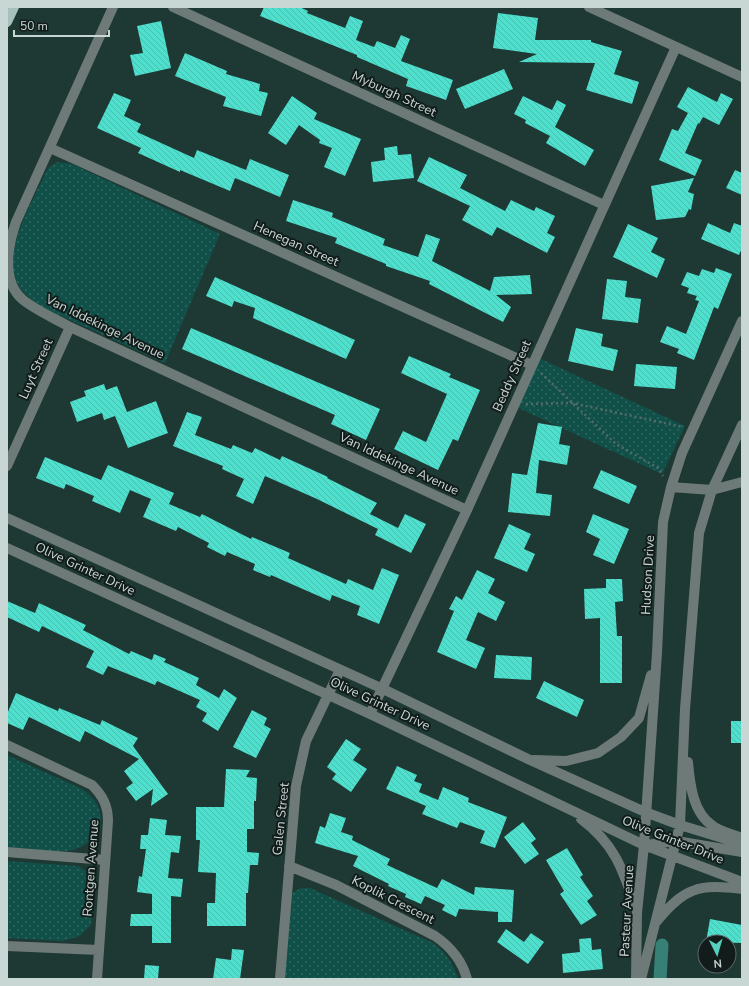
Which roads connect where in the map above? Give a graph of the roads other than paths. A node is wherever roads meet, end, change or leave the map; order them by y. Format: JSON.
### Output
{"nodes":[{"id":1,"x":14,"y":7,"type":"edge"},
{"id":2,"x":113,"y":7,"type":"edge"},
{"id":3,"x":173,"y":7,"type":"edge"},
{"id":4,"x":589,"y":7,"type":"edge"},
{"id":5,"x":7,"y":22,"type":"edge"},
{"id":6,"x":676,"y":47,"type":"junction"},
{"id":7,"x":742,"y":77,"type":"edge"},
{"id":8,"x":50,"y":148,"type":"junction"},
{"id":9,"x":604,"y":205,"type":"junction"},
{"id":10,"x":742,"y":321,"type":"edge"},
{"id":11,"x":70,"y":327,"type":"junction"},
{"id":12,"x":532,"y":365,"type":"junction"},
{"id":13,"x":742,"y":425,"type":"edge"},
{"id":14,"x":7,"y":466,"type":"edge"},
{"id":15,"x":742,"y":482,"type":"edge"},
{"id":16,"x":671,"y":487,"type":"junction"},
{"id":17,"x":712,"y":490,"type":"junction"},
{"id":18,"x":467,"y":510,"type":"junction"},
{"id":19,"x":7,"y":518,"type":"edge"},
{"id":20,"x":7,"y":548,"type":"edge"},
{"id":21,"x":657,"y":653,"type":"junction"},
{"id":22,"x":340,"y":670,"type":"junction"},
{"id":23,"x":383,"y":690,"type":"junction"},
{"id":24,"x":328,"y":695,"type":"junction"},
{"id":25,"x":685,"y":708,"type":"junction"},
{"id":26,"x":370,"y":714,"type":"junction"},
{"id":27,"x":7,"y":745,"type":"edge"},
{"id":28,"x":530,"y":760,"type":"junction"},
{"id":29,"x":558,"y":803,"type":"junction"},
{"id":30,"x":645,"y":812,"type":"junction"},
{"id":31,"x":680,"y":825,"type":"junction"},
{"id":32,"x":742,"y":838,"type":"edge"},
{"id":33,"x":676,"y":841,"type":"junction"},
{"id":34,"x":742,"y":844,"type":"edge"},
{"id":35,"x":644,"y":845,"type":"junction"},
{"id":36,"x":7,"y":852,"type":"edge"},
{"id":37,"x":742,"y":852,"type":"edge"},
{"id":38,"x":672,"y":856,"type":"junction"},
{"id":39,"x":105,"y":860,"type":"junction"},
{"id":40,"x":289,"y":866,"type":"junction"},
{"id":41,"x":742,"y":882,"type":"edge"},
{"id":42,"x":742,"y":888,"type":"edge"},
{"id":43,"x":637,"y":913,"type":"junction"},
{"id":44,"x":655,"y":924,"type":"junction"},
{"id":45,"x":7,"y":946,"type":"edge"},
{"id":46,"x":99,"y":950,"type":"junction"},
{"id":47,"x":97,"y":979,"type":"edge"},
{"id":48,"x":280,"y":979,"type":"edge"},
{"id":49,"x":467,"y":979,"type":"edge"},
{"id":50,"x":636,"y":979,"type":"edge"},
{"id":51,"x":641,"y":979,"type":"edge"}],
"edges":[{"from":1,"to":5,"type":"main road"},
{"from":2,"to":8,"type":"street","name":"Van Iddekinge Avenue"},
{"from":3,"to":9,"type":"street","name":"Myburgh Street"},
{"from":4,"to":6,"type":"street"},
{"from":6,"to":7,"type":"street"},
{"from":6,"to":9,"type":"street","name":"Beddy Street"},
{"from":8,"to":11,"type":"street","name":"Van Iddekinge Avenue"},
{"from":8,"to":12,"type":"street","name":"Henegan Street"},
{"from":9,"to":12,"type":"street","name":"Beddy Street"},
{"from":10,"to":16,"type":"street","name":"Hudson Drive"},
{"from":11,"to":14,"type":"street","name":"Luyt Street"},
{"from":11,"to":18,"type":"street","name":"Van Iddekinge Avenue"},
{"from":12,"to":18,"type":"street","name":"Beddy Street"},
{"from":13,"to":17,"type":"street"},
{"from":15,"to":17,"type":"street"},
{"from":16,"to":17,"type":"street"},
{"from":16,"to":21,"type":"street","name":"Hudson Drive"},
{"from":17,"to":25,"type":"street"},
{"from":18,"to":23,"type":"street","name":"Beddy Street"},
{"from":19,"to":22,"type":"street","name":"Olive Grinter Drive"},
{"from":20,"to":24,"type":"street","name":"Olive Grinter Drive"},
{"from":21,"to":28,"type":"street"},
{"from":21,"to":30,"type":"street","name":"Hudson Drive"},
{"from":22,"to":23,"type":"street","name":"Olive Grinter Drive"},
{"from":22,"to":24,"type":"street","name":"Galen Street"},
{"from":23,"to":26,"type":"street","name":"Beddy Street"},
{"from":23,"to":28,"type":"street","name":"Olive Grinter Drive"},
{"from":24,"to":26,"type":"street","name":"Olive Grinter Drive"},
{"from":24,"to":40,"type":"street","name":"Galen Street"},
{"from":25,"to":31,"type":"street"},
{"from":25,"to":32,"type":"street"},
{"from":26,"to":29,"type":"street","name":"Olive Grinter Drive"},
{"from":27,"to":39,"type":"street","name":"Rontgen Avenue"},
{"from":28,"to":30,"type":"street","name":"Olive Grinter Drive"},
{"from":29,"to":35,"type":"street","name":"Olive Grinter Drive"},
{"from":29,"to":43,"type":"street"},
{"from":30,"to":31,"type":"street","name":"Olive Grinter Drive"},
{"from":30,"to":35,"type":"street","name":"Hudson Drive"},
{"from":31,"to":33,"type":"street"},
{"from":31,"to":34,"type":"street","name":"Olive Grinter Drive"},
{"from":33,"to":35,"type":"street"},
{"from":33,"to":37,"type":"street"},
{"from":33,"to":38,"type":"street"},
{"from":35,"to":38,"type":"street","name":"Olive Grinter Drive"},
{"from":35,"to":43,"type":"street","name":"Pasteur Avenue"},
{"from":36,"to":39,"type":"street"},
{"from":38,"to":41,"type":"street","name":"Olive Grinter Drive"},
{"from":38,"to":44,"type":"street","name":"Pasteur Avenue"},
{"from":39,"to":46,"type":"street","name":"Rontgen Avenue"},
{"from":40,"to":48,"type":"street","name":"Galen Street"},
{"from":40,"to":49,"type":"street","name":"Koplik Crescent"},
{"from":42,"to":44,"type":"street"},
{"from":43,"to":50,"type":"street","name":"Pasteur Avenue"},
{"from":44,"to":51,"type":"street","name":"Pasteur Avenue"},
{"from":45,"to":46,"type":"street"},
{"from":46,"to":47,"type":"street","name":"Rontgen Avenue"}]}
